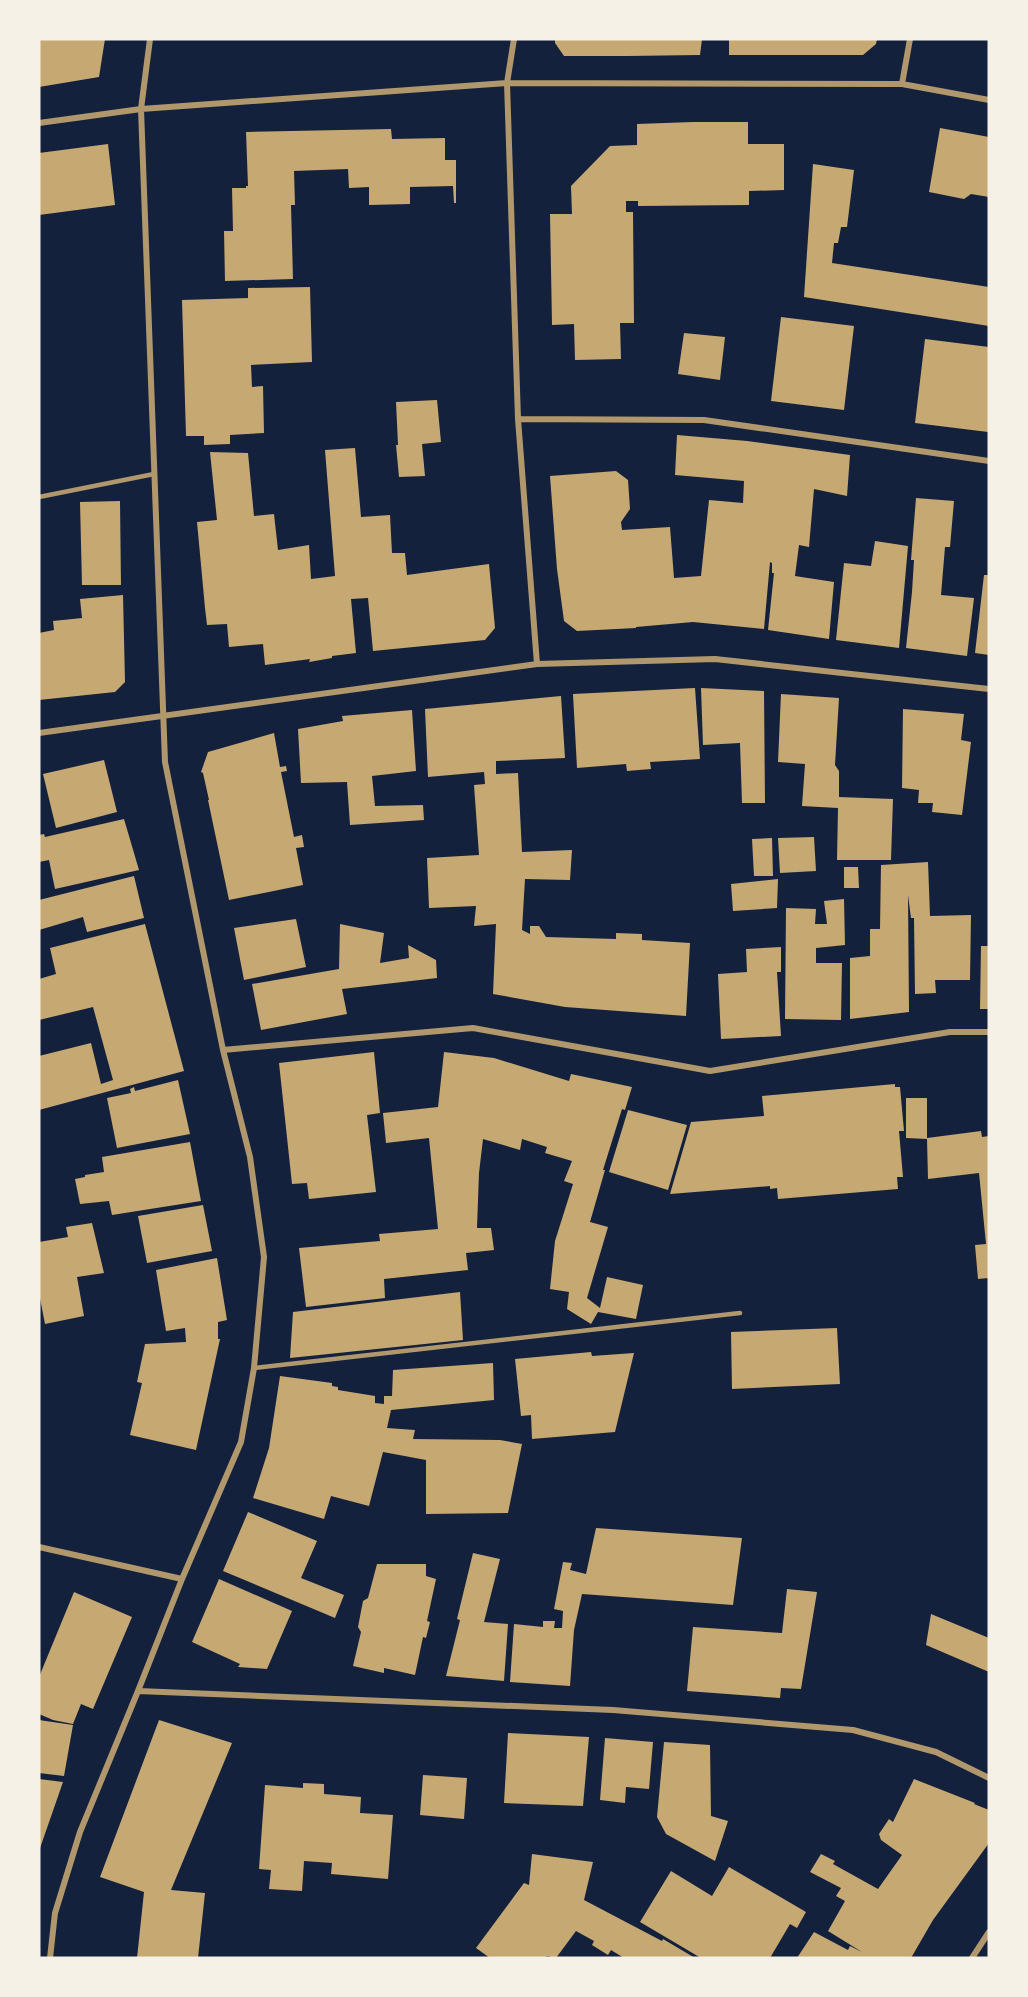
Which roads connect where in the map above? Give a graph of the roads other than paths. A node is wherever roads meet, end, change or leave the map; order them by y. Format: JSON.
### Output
{"nodes":[{"id":1,"x":150,"y":39,"type":"edge"},
{"id":2,"x":514,"y":39,"type":"edge"},
{"id":3,"x":910,"y":39,"type":"edge"},
{"id":4,"x":507,"y":83,"type":"junction"},
{"id":5,"x":902,"y":84,"type":"junction"},
{"id":6,"x":989,"y":100,"type":"edge"},
{"id":7,"x":141,"y":109,"type":"junction"},
{"id":8,"x":39,"y":123,"type":"edge"},
{"id":9,"x":518,"y":419,"type":"junction"},
{"id":10,"x":989,"y":461,"type":"edge"},
{"id":11,"x":154,"y":474,"type":"junction"},
{"id":12,"x":39,"y":497,"type":"edge"},
{"id":13,"x":537,"y":664,"type":"junction"},
{"id":14,"x":989,"y":689,"type":"edge"},
{"id":15,"x":163,"y":716,"type":"junction"},
{"id":16,"x":39,"y":732,"type":"edge"},
{"id":17,"x":989,"y":1032,"type":"edge"},
{"id":18,"x":223,"y":1050,"type":"junction"},
{"id":19,"x":740,"y":1313,"type":"dead end"},
{"id":20,"x":254,"y":1368,"type":"junction"},
{"id":21,"x":39,"y":1547,"type":"edge"},
{"id":22,"x":182,"y":1579,"type":"junction"},
{"id":23,"x":138,"y":1691,"type":"junction"},
{"id":24,"x":989,"y":1778,"type":"edge"},
{"id":25,"x":989,"y":1932,"type":"edge"},
{"id":26,"x":50,"y":1958,"type":"edge"},
{"id":27,"x":972,"y":1958,"type":"edge"}],
"edges":[{"from":1,"to":7,"type":"street"},
{"from":2,"to":4,"type":"street"},
{"from":3,"to":5,"type":"street"},
{"from":4,"to":5,"type":"street"},
{"from":4,"to":7,"type":"street"},
{"from":4,"to":9,"type":"street"},
{"from":5,"to":6,"type":"street"},
{"from":7,"to":8,"type":"street"},
{"from":7,"to":11,"type":"street"},
{"from":9,"to":10,"type":"street"},
{"from":9,"to":13,"type":"street"},
{"from":11,"to":12,"type":"lane"},
{"from":11,"to":15,"type":"street"},
{"from":13,"to":14,"type":"street"},
{"from":13,"to":15,"type":"street"},
{"from":15,"to":16,"type":"street"},
{"from":15,"to":18,"type":"street"},
{"from":17,"to":18,"type":"street"},
{"from":18,"to":20,"type":"street"},
{"from":19,"to":20,"type":"lane"},
{"from":20,"to":22,"type":"street"},
{"from":21,"to":22,"type":"street"},
{"from":22,"to":23,"type":"street"},
{"from":23,"to":24,"type":"street"},
{"from":23,"to":26,"type":"street"},
{"from":25,"to":27,"type":"street"}]}
